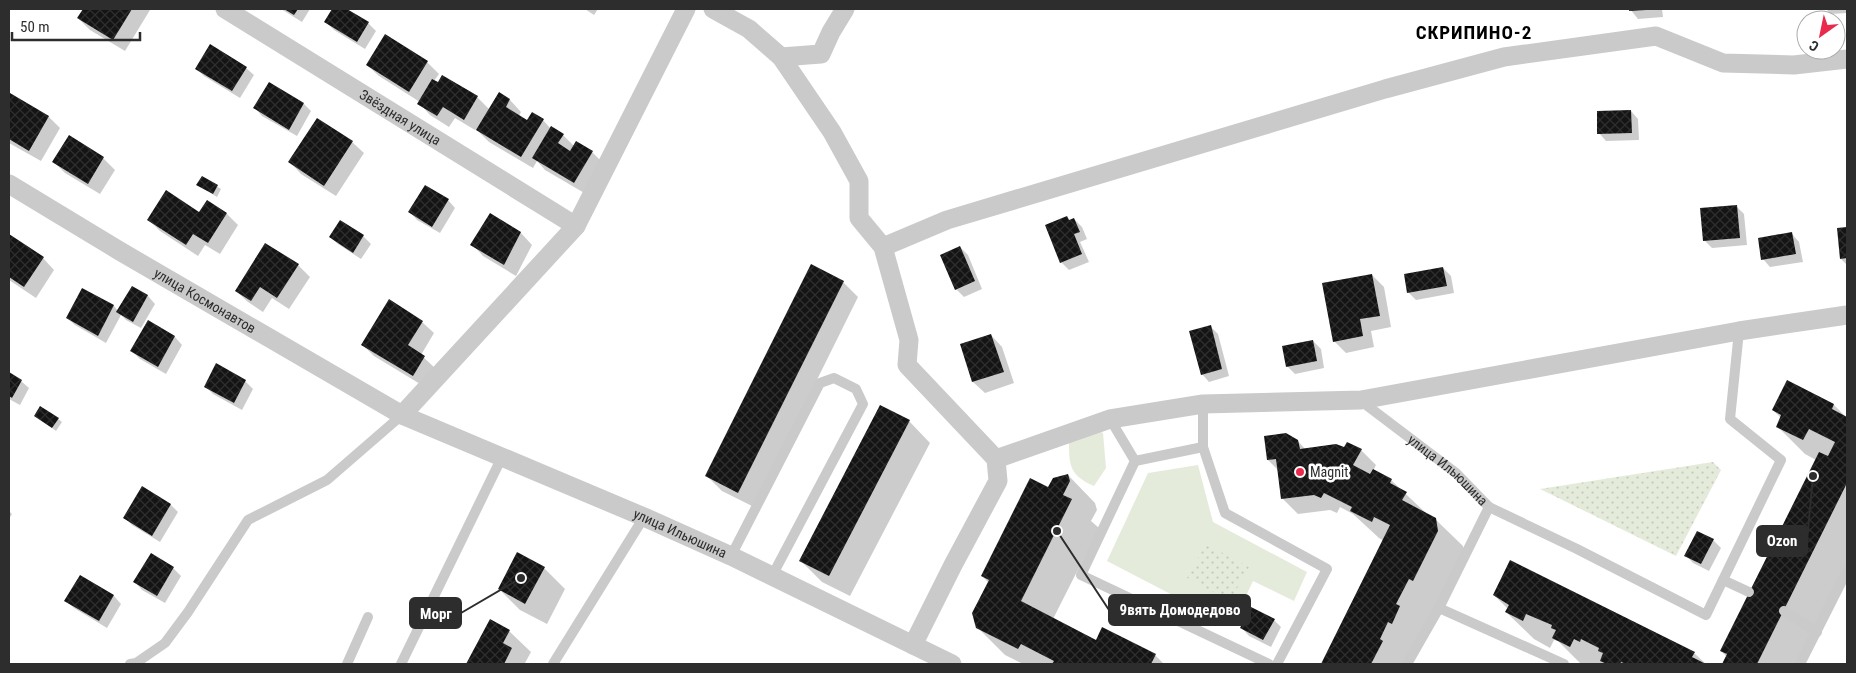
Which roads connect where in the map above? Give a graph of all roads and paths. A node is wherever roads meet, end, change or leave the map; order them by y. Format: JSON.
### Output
{"nodes":[{"id":1,"x":225,"y":9,"type":"edge"},
{"id":2,"x":686,"y":9,"type":"edge"},
{"id":3,"x":713,"y":9,"type":"edge"},
{"id":4,"x":845,"y":9,"type":"edge"},
{"id":5,"x":780,"y":57,"type":"junction"},
{"id":6,"x":1847,"y":59,"type":"edge"},
{"id":7,"x":9,"y":184,"type":"edge"},
{"id":8,"x":576,"y":226,"type":"junction"},
{"id":9,"x":883,"y":248,"type":"junction"},
{"id":10,"x":1847,"y":315,"type":"edge"},
{"id":11,"x":1739,"y":331,"type":"junction"},
{"id":12,"x":1361,"y":400,"type":"junction"},
{"id":13,"x":1203,"y":404,"type":"junction"},
{"id":14,"x":402,"y":415,"type":"junction"},
{"id":15,"x":1110,"y":419,"type":"junction"},
{"id":16,"x":1203,"y":447,"type":"junction"},
{"id":17,"x":502,"y":457,"type":"junction"},
{"id":18,"x":996,"y":459,"type":"junction"},
{"id":19,"x":1135,"y":461,"type":"junction"},
{"id":20,"x":1489,"y":507,"type":"junction"},
{"id":21,"x":644,"y":517,"type":"junction"},
{"id":22,"x":731,"y":556,"type":"junction"},
{"id":23,"x":1847,"y":572,"type":"edge"},
{"id":24,"x":772,"y":576,"type":"junction"},
{"id":25,"x":1723,"y":580,"type":"junction"},
{"id":26,"x":1749,"y":592,"type":"dead end"},
{"id":27,"x":1439,"y":608,"type":"junction"},
{"id":28,"x":1784,"y":611,"type":"dead end"},
{"id":29,"x":368,"y":617,"type":"dead end"},
{"id":30,"x":1817,"y":632,"type":"junction"},
{"id":31,"x":913,"y":645,"type":"junction"},
{"id":32,"x":130,"y":664,"type":"edge"},
{"id":33,"x":347,"y":664,"type":"edge"},
{"id":34,"x":401,"y":664,"type":"edge"},
{"id":35,"x":553,"y":664,"type":"edge"},
{"id":36,"x":952,"y":664,"type":"edge"},
{"id":37,"x":1269,"y":664,"type":"edge"},
{"id":38,"x":1277,"y":664,"type":"edge"},
{"id":39,"x":1407,"y":664,"type":"edge"},
{"id":40,"x":1564,"y":664,"type":"edge"},
{"id":41,"x":1800,"y":664,"type":"edge"}],
"edges":[{"from":1,"to":8,"type":"street","name":"Звёздная улица"},
{"from":2,"to":8,"type":"street"},
{"from":3,"to":5,"type":"street"},
{"from":4,"to":5,"type":"street"},
{"from":5,"to":9,"type":"street"},
{"from":6,"to":9,"type":"street"},
{"from":7,"to":14,"type":"street","name":"улица Космонавтов"},
{"from":8,"to":14,"type":"street"},
{"from":9,"to":18,"type":"street"},
{"from":10,"to":11,"type":"street"},
{"from":11,"to":12,"type":"street"},
{"from":11,"to":25,"type":"lane"},
{"from":12,"to":13,"type":"street"},
{"from":12,"to":20,"type":"lane","name":"улица Ильюшина"},
{"from":13,"to":15,"type":"street"},
{"from":13,"to":16,"type":"lane"},
{"from":14,"to":17,"type":"street","name":"улица Ильюшина"},
{"from":14,"to":32,"type":"lane"},
{"from":15,"to":18,"type":"street"},
{"from":15,"to":19,"type":"lane"},
{"from":16,"to":19,"type":"lane"},
{"from":16,"to":38,"type":"lane"},
{"from":17,"to":21,"type":"street","name":"улица Ильюшина"},
{"from":17,"to":34,"type":"lane"},
{"from":18,"to":31,"type":"street"},
{"from":19,"to":37,"type":"lane"},
{"from":20,"to":25,"type":"lane"},
{"from":20,"to":27,"type":"lane","name":"улица Ильюшина"},
{"from":21,"to":22,"type":"street","name":"улица Ильюшина"},
{"from":21,"to":35,"type":"lane"},
{"from":22,"to":24,"type":"street","name":"улица Ильюшина"},
{"from":22,"to":24,"type":"lane"},
{"from":23,"to":30,"type":"lane"},
{"from":24,"to":31,"type":"street","name":"улица Ильюшина"},
{"from":25,"to":26,"type":"lane"},
{"from":27,"to":39,"type":"lane","name":"улица Ильюшина"},
{"from":27,"to":40,"type":"lane"},
{"from":28,"to":30,"type":"lane"},
{"from":29,"to":33,"type":"lane"},
{"from":30,"to":41,"type":"lane"},
{"from":31,"to":36,"type":"street","name":"улица Ильюшина"}]}
